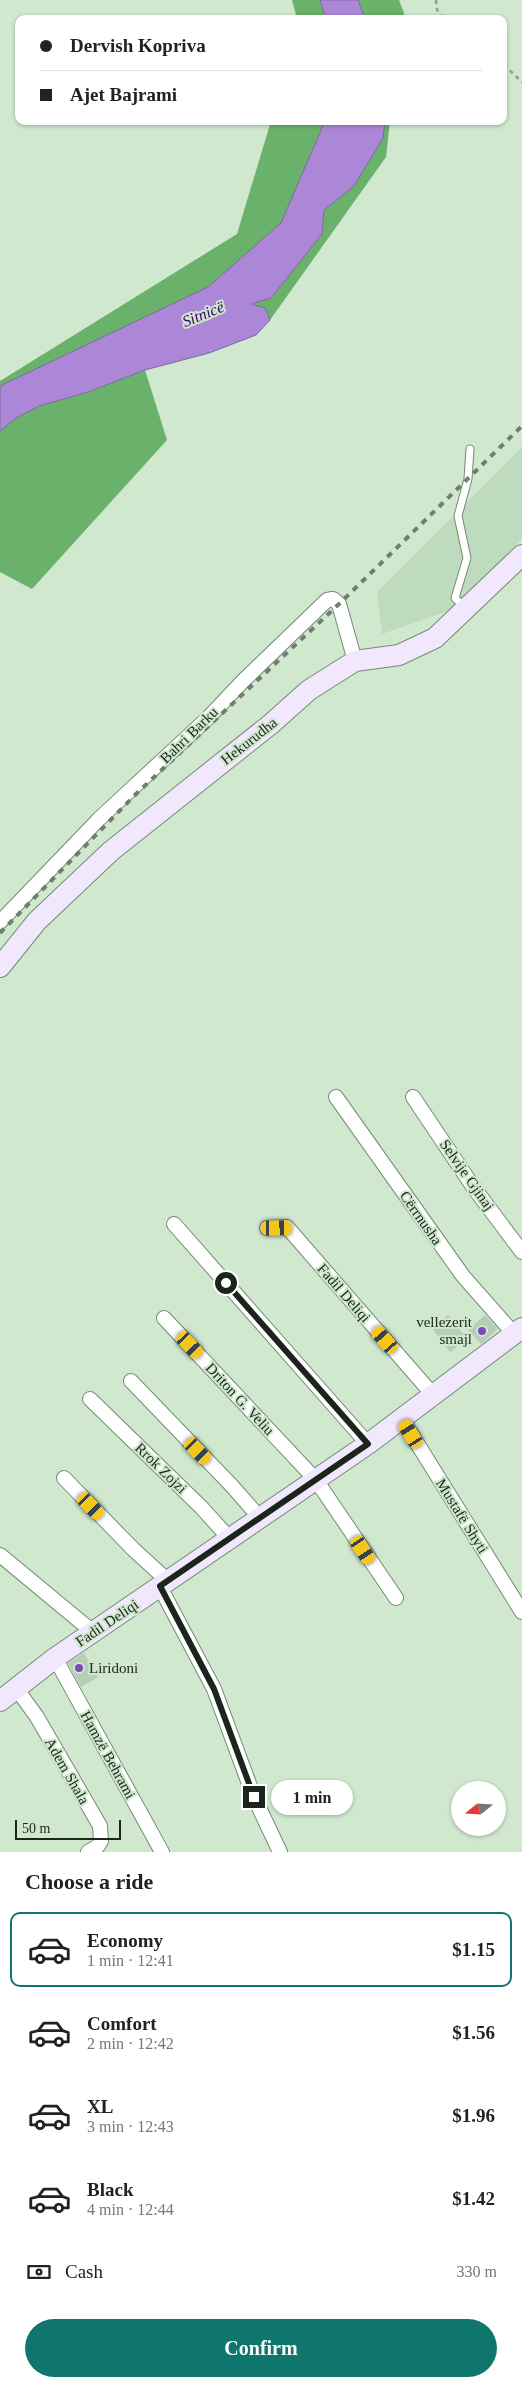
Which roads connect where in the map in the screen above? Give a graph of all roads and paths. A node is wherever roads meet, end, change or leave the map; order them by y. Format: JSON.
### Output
{"nodes":[{"id":1,"x":436,"y":0,"type":"edge"},
{"id":2,"x":441,"y":15,"type":"edge"},
{"id":3,"x":507,"y":68,"type":"edge"},
{"id":4,"x":522,"y":82,"type":"edge"},
{"id":5,"x":470,"y":450,"type":"dead end"},
{"id":6,"x":522,"y":555,"type":"edge"},
{"id":7,"x":466,"y":609,"type":"junction"},
{"id":8,"x":355,"y":661,"type":"junction"},
{"id":9,"x":0,"y":922,"type":"edge"},
{"id":10,"x":0,"y":967,"type":"edge"},
{"id":11,"x":336,"y":1097,"type":"dead end"},
{"id":12,"x":413,"y":1097,"type":"dead end"},
{"id":13,"x":174,"y":1224,"type":"dead end"},
{"id":14,"x":267,"y":1228,"type":"dead end"},
{"id":15,"x":522,"y":1252,"type":"edge"},
{"id":16,"x":164,"y":1318,"type":"dead end"},
{"id":17,"x":518,"y":1331,"type":"edge"},
{"id":18,"x":131,"y":1381,"type":"dead end"},
{"id":19,"x":434,"y":1396,"type":"junction"},
{"id":20,"x":90,"y":1399,"type":"dead end"},
{"id":21,"x":402,"y":1419,"type":"junction"},
{"id":22,"x":368,"y":1444,"type":"junction"},
{"id":23,"x":64,"y":1478,"type":"dead end"},
{"id":24,"x":316,"y":1480,"type":"junction"},
{"id":25,"x":260,"y":1518,"type":"junction"},
{"id":26,"x":230,"y":1539,"type":"junction"},
{"id":27,"x":0,"y":1555,"type":"edge"},
{"id":28,"x":164,"y":1584,"type":"junction"},
{"id":29,"x":396,"y":1598,"type":"dead end"},
{"id":30,"x":522,"y":1612,"type":"edge"},
{"id":31,"x":93,"y":1632,"type":"junction"},
{"id":32,"x":55,"y":1658,"type":"junction"},
{"id":33,"x":16,"y":1688,"type":"junction"},
{"id":34,"x":0,"y":1702,"type":"edge"},
{"id":35,"x":88,"y":1852,"type":"edge"},
{"id":36,"x":162,"y":1852,"type":"edge"},
{"id":37,"x":280,"y":1852,"type":"edge"}],
"edges":[{"from":1,"to":2,"type":"path"},
{"from":3,"to":4,"type":"path"},
{"from":5,"to":7,"type":"lane"},
{"from":6,"to":7,"type":"main road","name":"Hekurudha"},
{"from":7,"to":8,"type":"main road","name":"Hekurudha"},
{"from":8,"to":9,"type":"street","name":"Bahri Barku"},
{"from":8,"to":10,"type":"main road","name":"Hekurudha"},
{"from":11,"to":17,"type":"street","name":"Cërrnusha"},
{"from":12,"to":15,"type":"street","name":"Selvije Gjinaj"},
{"from":13,"to":22,"type":"street"},
{"from":14,"to":19,"type":"street","name":"Fadil Deliqi"},
{"from":16,"to":24,"type":"street","name":"Driton G. Veliu"},
{"from":17,"to":19,"type":"main road","name":"Fadil Deliqi"},
{"from":18,"to":25,"type":"street"},
{"from":19,"to":21,"type":"main road","name":"Fadil Deliqi"},
{"from":20,"to":26,"type":"street","name":"Rrok Zojzi"},
{"from":21,"to":22,"type":"main road","name":"Fadil Deliqi"},
{"from":21,"to":30,"type":"street","name":"Mustafë Shyti"},
{"from":22,"to":24,"type":"main road","name":"Fadil Deliqi"},
{"from":23,"to":28,"type":"street"},
{"from":24,"to":25,"type":"main road","name":"Fadil Deliqi"},
{"from":24,"to":29,"type":"street"},
{"from":25,"to":26,"type":"main road","name":"Fadil Deliqi"},
{"from":26,"to":28,"type":"main road","name":"Fadil Deliqi"},
{"from":27,"to":31,"type":"street"},
{"from":28,"to":31,"type":"main road","name":"Fadil Deliqi"},
{"from":28,"to":37,"type":"street"},
{"from":31,"to":32,"type":"main road","name":"Fadil Deliqi"},
{"from":32,"to":33,"type":"main road","name":"Fadil Deliqi"},
{"from":32,"to":36,"type":"street","name":"Hamzë Behrami"},
{"from":33,"to":34,"type":"main road","name":"Fadil Deliqi"},
{"from":33,"to":35,"type":"street","name":"Adem Shala"}]}
